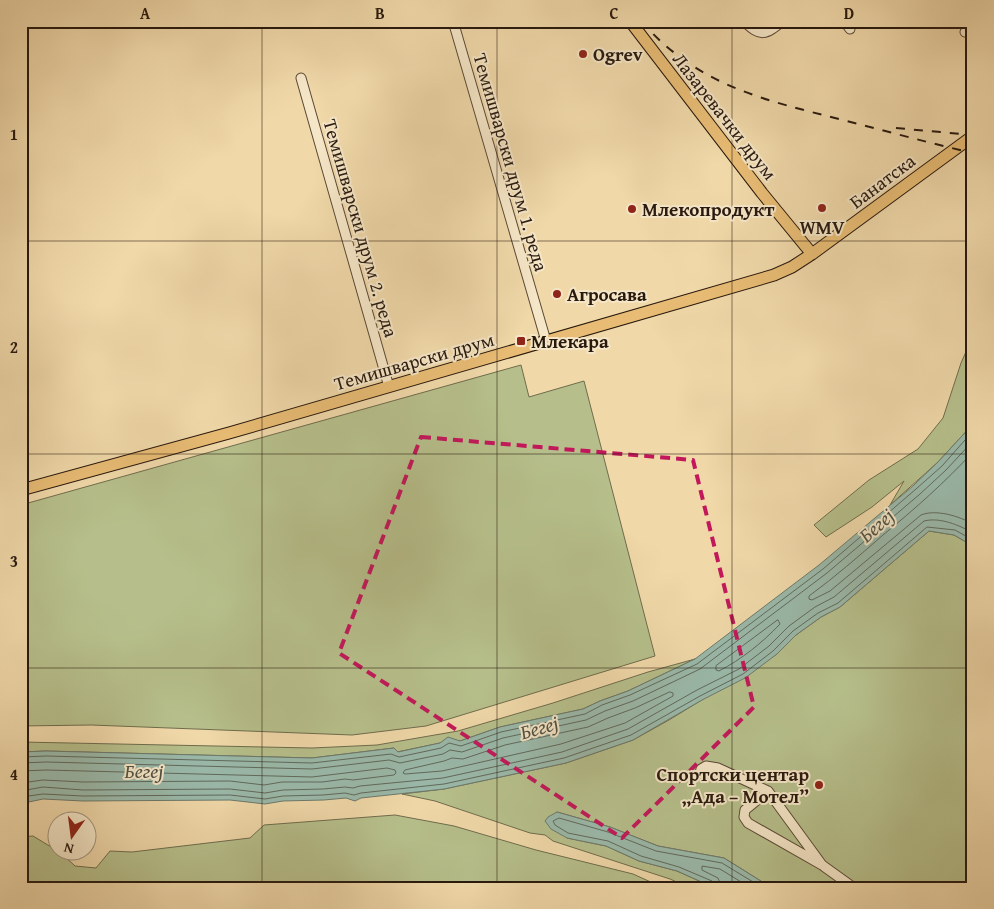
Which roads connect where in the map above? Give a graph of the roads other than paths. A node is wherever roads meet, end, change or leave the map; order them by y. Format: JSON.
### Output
{"nodes":[{"id":1,"x":453,"y":21,"type":"edge"},
{"id":2,"x":630,"y":21,"type":"edge"},
{"id":3,"x":744,"y":21,"type":"edge"},
{"id":4,"x":783,"y":21,"type":"edge"},
{"id":5,"x":844,"y":21,"type":"edge"},
{"id":6,"x":850,"y":29,"type":"dead end"},
{"id":7,"x":301,"y":78,"type":"dead end"},
{"id":8,"x":973,"y":136,"type":"edge"},
{"id":9,"x":812,"y":254,"type":"junction"},
{"id":10,"x":546,"y":341,"type":"junction"},
{"id":11,"x":389,"y":387,"type":"junction"},
{"id":12,"x":21,"y":490,"type":"edge"},
{"id":13,"x":700,"y":773,"type":"dead end"},
{"id":14,"x":768,"y":791,"type":"junction"},
{"id":15,"x":822,"y":865,"type":"junction"},
{"id":16,"x":854,"y":888,"type":"edge"}],
"edges":[{"from":1,"to":10,"type":"street","name":"Темишварски друм 1. реда"},
{"from":2,"to":9,"type":"main road","name":"Лазаревачки друм"},
{"from":3,"to":4,"type":"street"},
{"from":5,"to":6,"type":"street"},
{"from":7,"to":11,"type":"street","name":"Темишварски друм 2. реда"},
{"from":8,"to":9,"type":"main road","name":"Банатска"},
{"from":9,"to":10,"type":"main road","name":"Темишварски друм"},
{"from":10,"to":11,"type":"main road","name":"Темишварски друм"},
{"from":11,"to":12,"type":"main road","name":"Темишварски друм"},
{"from":13,"to":14,"type":"street"},
{"from":14,"to":15,"type":"street"},
{"from":14,"to":15,"type":"street"},
{"from":15,"to":16,"type":"street"}]}
